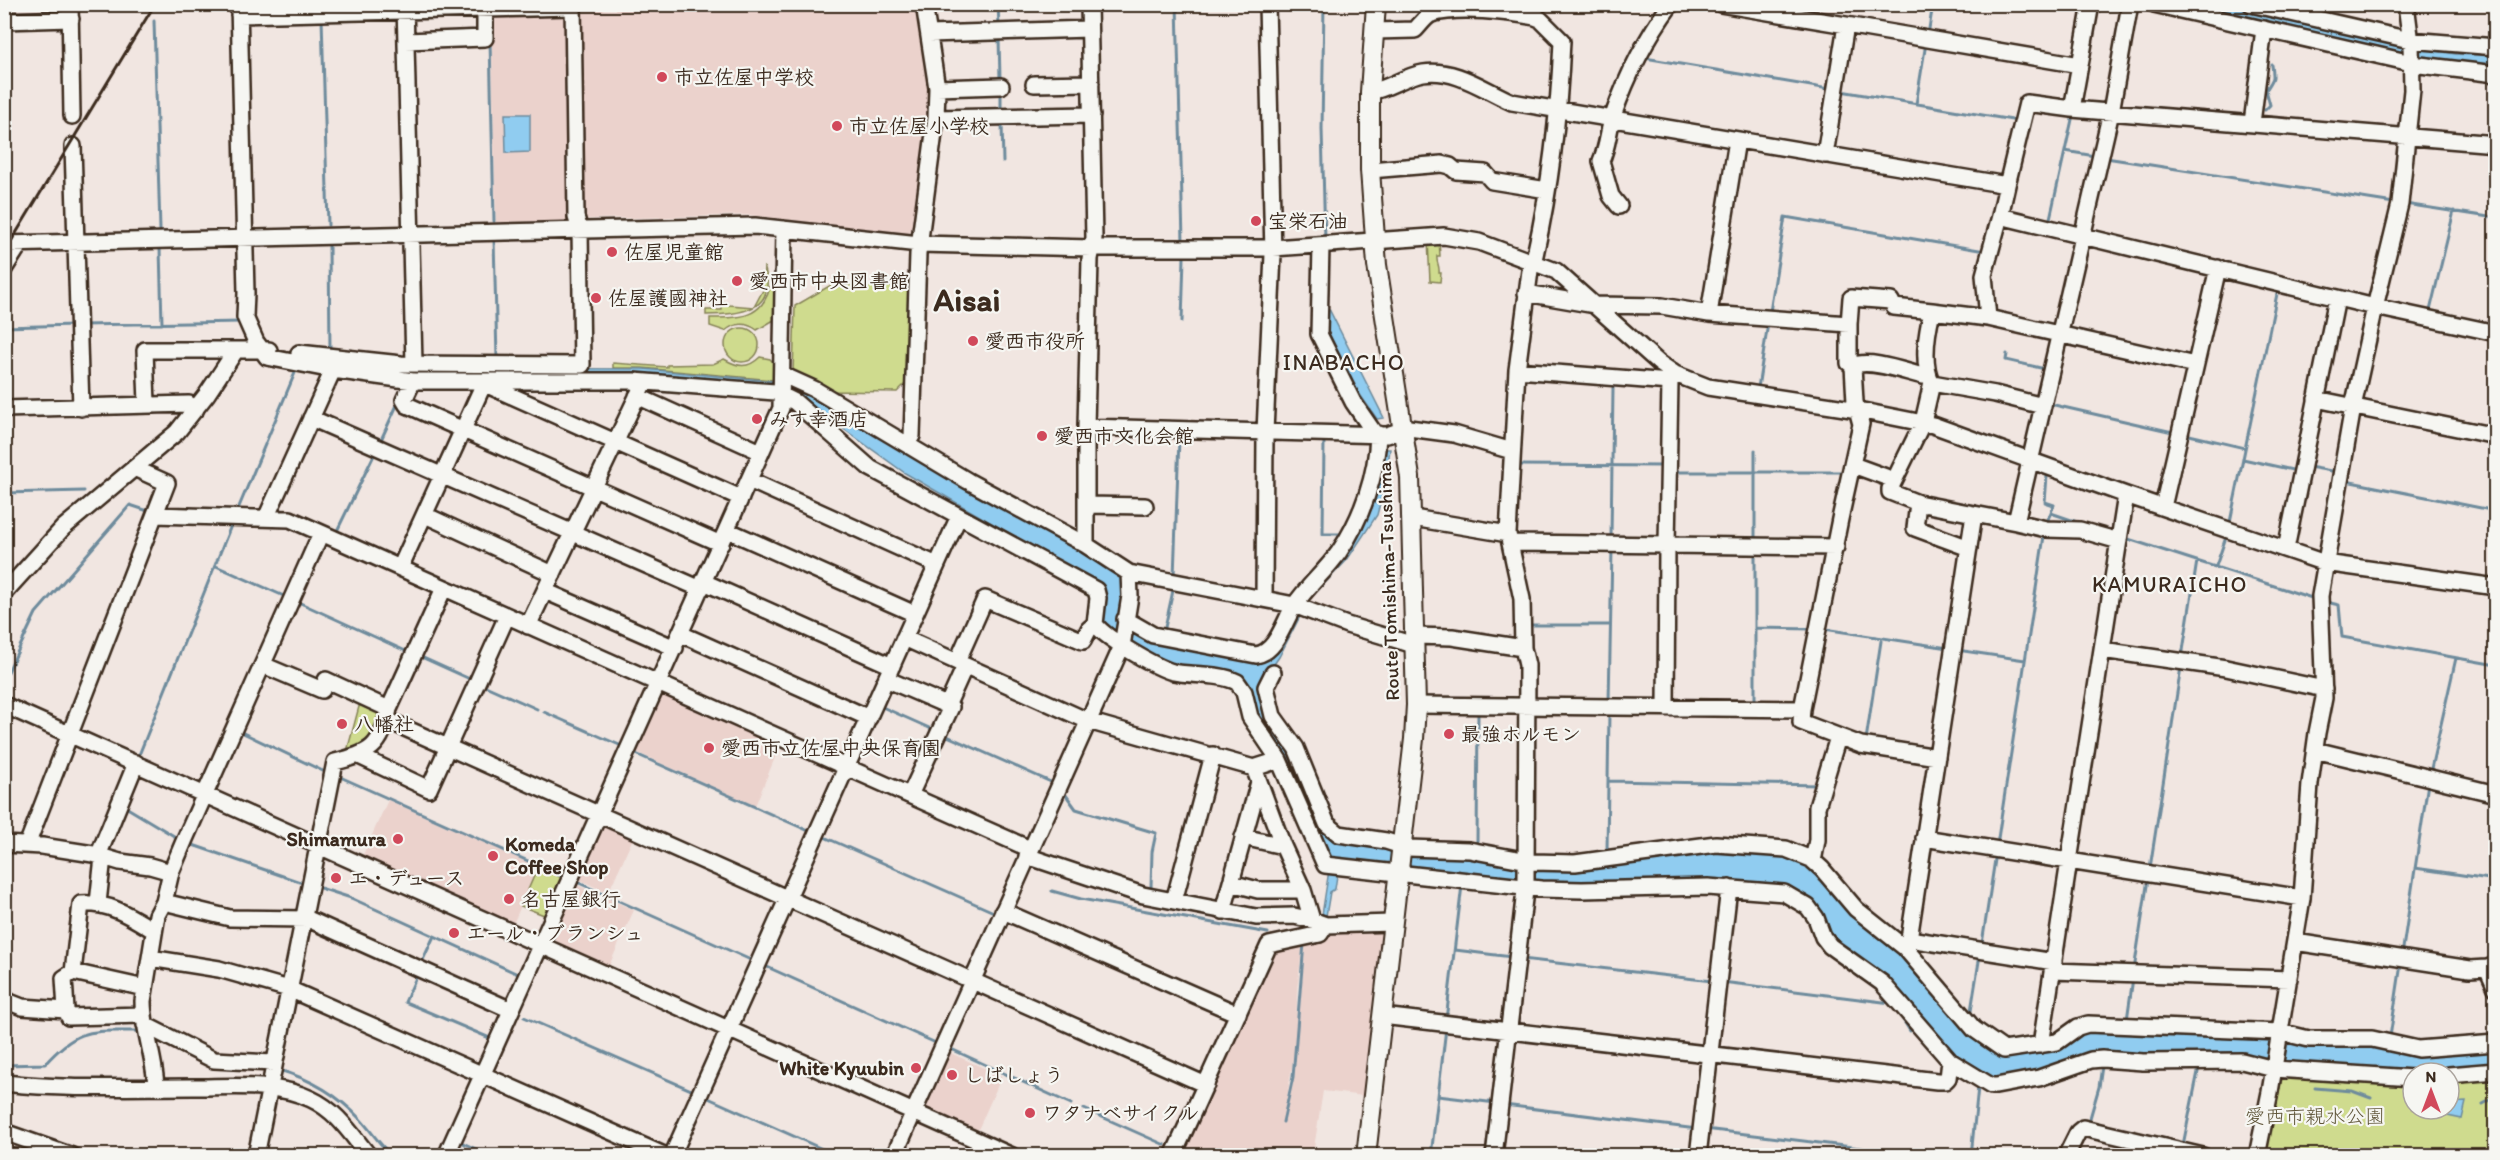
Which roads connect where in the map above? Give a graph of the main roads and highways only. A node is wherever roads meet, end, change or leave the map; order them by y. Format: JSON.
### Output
{"nodes":[{"id":1,"x":1376,"y":4,"type":"edge"},
{"id":2,"x":1366,"y":1155,"type":"edge"}],
"edges":[{"from":1,"to":2,"type":"main road","name":"Route Tomishima-Tsushima"}]}
